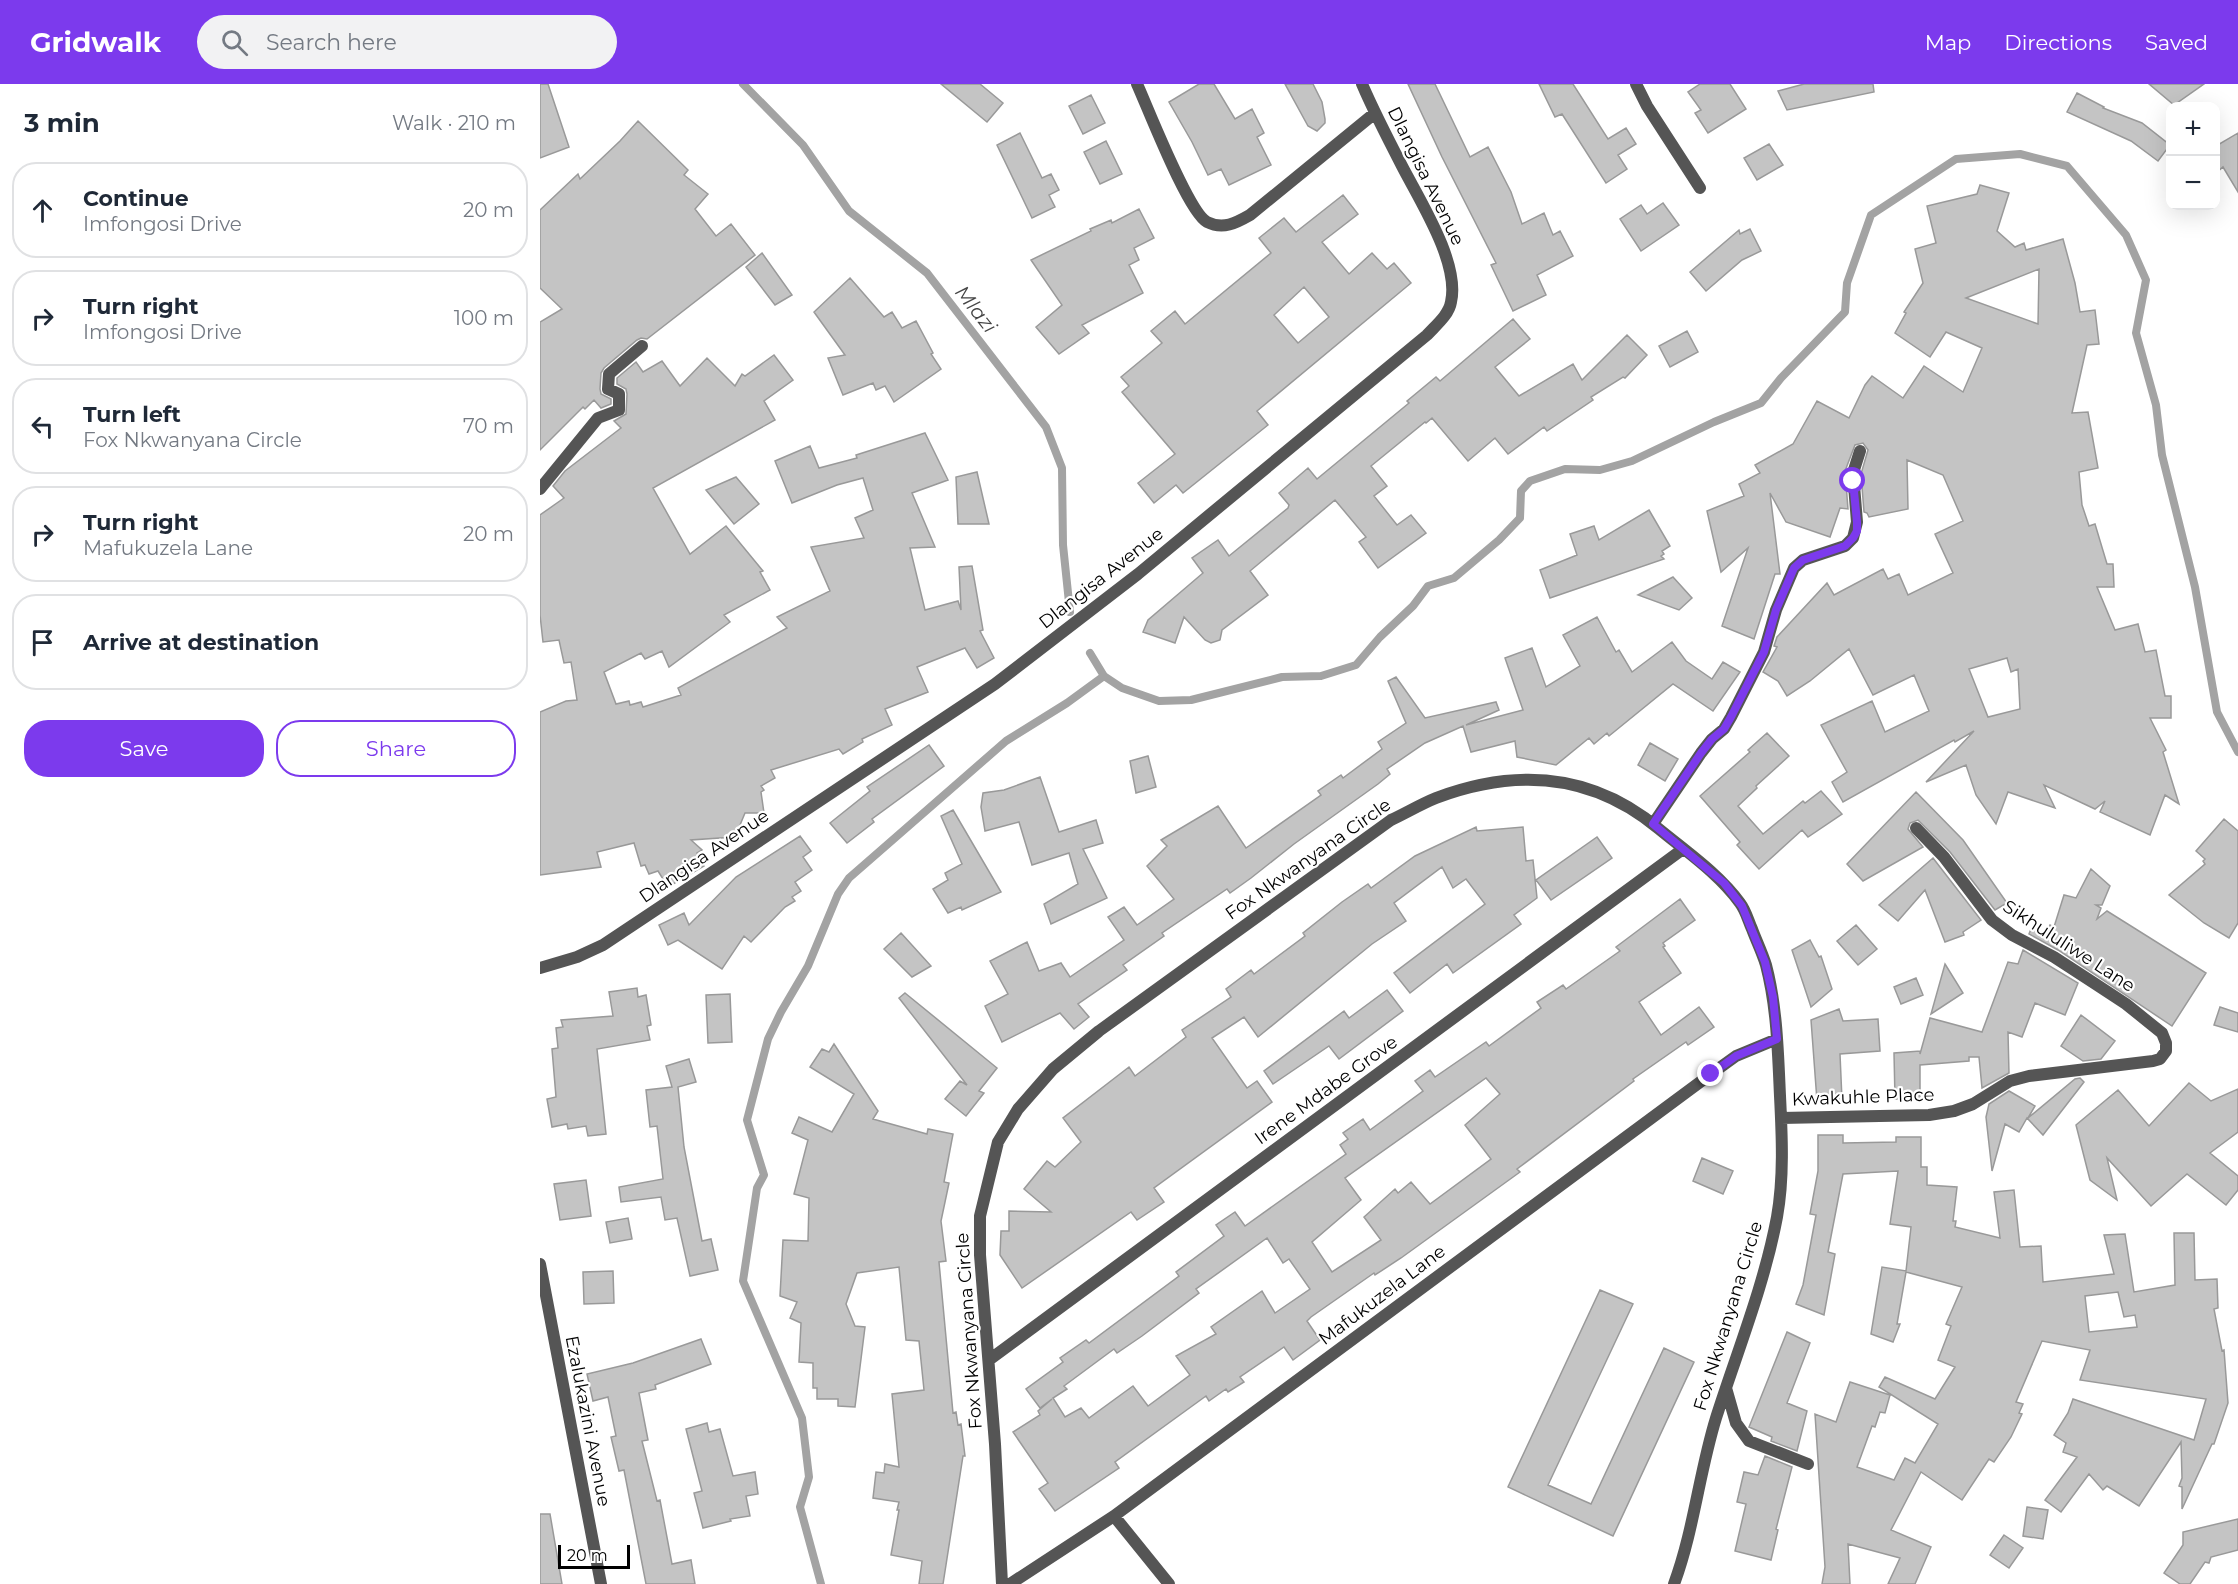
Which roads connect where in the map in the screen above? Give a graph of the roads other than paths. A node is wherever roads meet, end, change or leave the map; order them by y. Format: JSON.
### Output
{"nodes":[{"id":1,"x":1137,"y":84,"type":"edge"},
{"id":2,"x":1362,"y":84,"type":"edge"},
{"id":3,"x":1636,"y":84,"type":"edge"},
{"id":4,"x":1375,"y":113,"type":"junction"},
{"id":5,"x":1700,"y":188,"type":"dead end"},
{"id":6,"x":642,"y":346,"type":"dead end"},
{"id":7,"x":1860,"y":451,"type":"dead end"},
{"id":8,"x":540,"y":489,"type":"edge"},
{"id":9,"x":1653,"y":824,"type":"junction"},
{"id":10,"x":1916,"y":828,"type":"dead end"},
{"id":11,"x":1683,"y":849,"type":"junction"},
{"id":12,"x":540,"y":968,"type":"edge"},
{"id":13,"x":1777,"y":1039,"type":"junction"},
{"id":14,"x":2153,"y":1061,"type":"joint"},
{"id":15,"x":1781,"y":1118,"type":"junction"},
{"id":16,"x":540,"y":1264,"type":"edge"},
{"id":17,"x":989,"y":1360,"type":"junction"},
{"id":18,"x":1726,"y":1387,"type":"junction"},
{"id":19,"x":1808,"y":1464,"type":"dead end"},
{"id":20,"x":1114,"y":1516,"type":"junction"},
{"id":21,"x":602,"y":1584,"type":"edge"},
{"id":22,"x":1002,"y":1584,"type":"edge"},
{"id":23,"x":1010,"y":1584,"type":"edge"},
{"id":24,"x":1168,"y":1584,"type":"edge"},
{"id":25,"x":1674,"y":1584,"type":"edge"}],
"edges":[{"from":1,"to":4,"type":"street"},
{"from":2,"to":4,"type":"street","name":"Dlangisa Avenue"},
{"from":3,"to":5,"type":"street"},
{"from":4,"to":12,"type":"street","name":"Dlangisa Avenue"},
{"from":6,"to":8,"type":"street"},
{"from":7,"to":9,"type":"street"},
{"from":9,"to":11,"type":"street","name":"Fox Nkwanyana Circle"},
{"from":9,"to":17,"type":"street","name":"Fox Nkwanyana Circle"},
{"from":10,"to":14,"type":"street","name":"Sikhululiwe Lane"},
{"from":11,"to":13,"type":"street","name":"Fox Nkwanyana Circle"},
{"from":11,"to":17,"type":"street","name":"Irene Mdabe Grove"},
{"from":13,"to":15,"type":"street","name":"Fox Nkwanyana Circle"},
{"from":13,"to":20,"type":"street","name":"Mafukuzela Lane"},
{"from":14,"to":15,"type":"street","name":"Kwakuhle Place"},
{"from":15,"to":18,"type":"street","name":"Fox Nkwanyana Circle"},
{"from":16,"to":21,"type":"street","name":"Ezalukazini Avenue"},
{"from":17,"to":22,"type":"street","name":"Fox Nkwanyana Circle"},
{"from":18,"to":19,"type":"street"},
{"from":18,"to":25,"type":"street","name":"Fox Nkwanyana Circle"},
{"from":20,"to":23,"type":"street","name":"Mafukuzela Lane"},
{"from":20,"to":24,"type":"street"}]}
